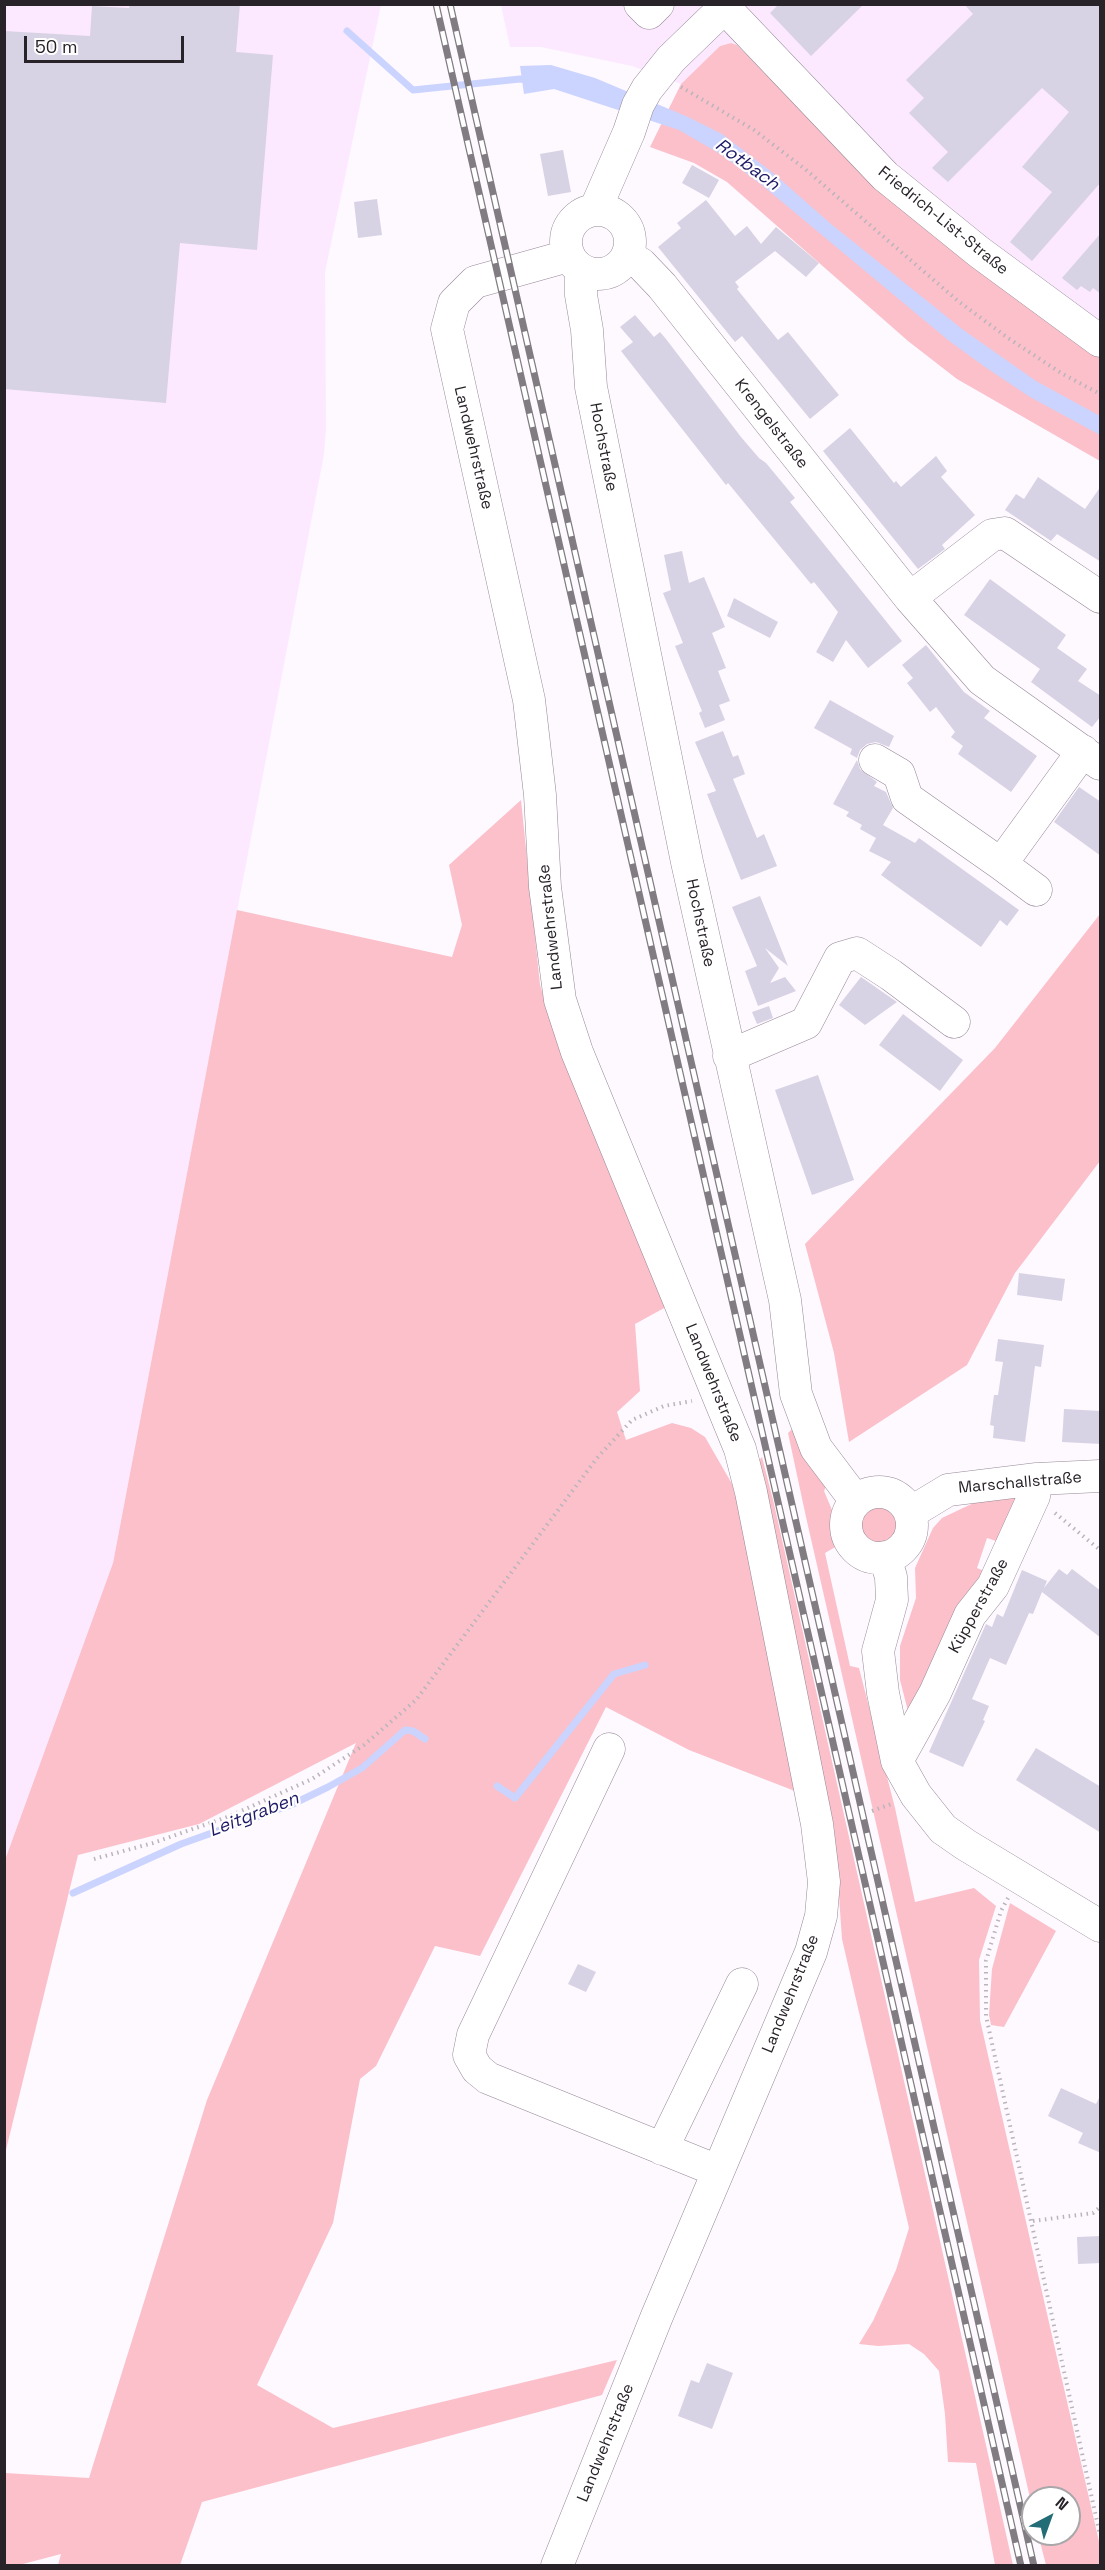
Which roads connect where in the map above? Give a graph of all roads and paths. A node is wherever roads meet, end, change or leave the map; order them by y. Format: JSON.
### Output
{"nodes":[{"id":1,"x":640,"y":4,"type":"edge"},
{"id":2,"x":658,"y":4,"type":"edge"},
{"id":3,"x":722,"y":7,"type":"edge"},
{"id":4,"x":652,"y":82,"type":"junction"},
{"id":5,"x":608,"y":215,"type":"junction"},
{"id":6,"x":596,"y":264,"type":"junction"},
{"id":7,"x":1101,"y":341,"type":"edge"},
{"id":8,"x":1101,"y":394,"type":"edge"},
{"id":9,"x":1101,"y":597,"type":"edge"},
{"id":10,"x":909,"y":598,"type":"junction"},
{"id":11,"x":1092,"y":757,"type":"edge"},
{"id":12,"x":875,"y":760,"type":"dead end"},
{"id":13,"x":1001,"y":864,"type":"junction"},
{"id":14,"x":1036,"y":890,"type":"dead end"},
{"id":15,"x":954,"y":1022,"type":"dead end"},
{"id":16,"x":729,"y":1056,"type":"junction"},
{"id":17,"x":719,"y":1397,"type":"junction"},
{"id":18,"x":1101,"y":1476,"type":"edge"},
{"id":19,"x":1036,"y":1488,"type":"junction"},
{"id":20,"x":856,"y":1501,"type":"junction"},
{"id":21,"x":909,"y":1513,"type":"junction"},
{"id":22,"x":1101,"y":1550,"type":"edge"},
{"id":23,"x":885,"y":1557,"type":"junction"},
{"id":24,"x":609,"y":1749,"type":"dead end"},
{"id":25,"x":897,"y":1761,"type":"junction"},
{"id":26,"x":897,"y":1802,"type":"dead end"},
{"id":27,"x":872,"y":1811,"type":"dead end"},
{"id":28,"x":94,"y":1859,"type":"dead end"},
{"id":29,"x":1019,"y":1875,"type":"junction"},
{"id":30,"x":1101,"y":1926,"type":"edge"},
{"id":31,"x":742,"y":1984,"type":"dead end"},
{"id":32,"x":662,"y":2149,"type":"junction"},
{"id":33,"x":718,"y":2171,"type":"junction"},
{"id":34,"x":1101,"y":2207,"type":"edge"},
{"id":35,"x":1033,"y":2221,"type":"junction"},
{"id":36,"x":1101,"y":2535,"type":"edge"},
{"id":37,"x":557,"y":2565,"type":"edge"}],
"edges":[{"from":1,"to":2,"type":"street"},
{"from":3,"to":4,"type":"street"},
{"from":3,"to":7,"type":"street","name":"Friedrich-List-Straße"},
{"from":4,"to":5,"type":"street"},
{"from":4,"to":8,"type":"path"},
{"from":5,"to":6,"type":"street"},
{"from":5,"to":6,"type":"street"},
{"from":6,"to":10,"type":"street","name":"Krengelstraße"},
{"from":6,"to":16,"type":"street","name":"Hochstraße"},
{"from":6,"to":17,"type":"street","name":"Landwehrstraße"},
{"from":9,"to":10,"type":"street"},
{"from":10,"to":11,"type":"street","name":"Krengelstraße"},
{"from":11,"to":13,"type":"street","name":"Krengelstraße"},
{"from":12,"to":13,"type":"street"},
{"from":13,"to":14,"type":"street"},
{"from":15,"to":16,"type":"street"},
{"from":16,"to":20,"type":"street","name":"Hochstraße"},
{"from":17,"to":28,"type":"path"},
{"from":17,"to":33,"type":"street","name":"Landwehrstraße"},
{"from":18,"to":19,"type":"street","name":"Marschallstraße"},
{"from":19,"to":21,"type":"street","name":"Marschallstraße"},
{"from":19,"to":22,"type":"path"},
{"from":19,"to":25,"type":"street","name":"Küpperstraße"},
{"from":20,"to":21,"type":"street"},
{"from":20,"to":23,"type":"street"},
{"from":21,"to":23,"type":"street"},
{"from":23,"to":25,"type":"street"},
{"from":24,"to":32,"type":"street"},
{"from":25,"to":29,"type":"street"},
{"from":26,"to":27,"type":"path"},
{"from":29,"to":30,"type":"street"},
{"from":29,"to":35,"type":"path"},
{"from":31,"to":32,"type":"street"},
{"from":32,"to":33,"type":"street"},
{"from":33,"to":37,"type":"street","name":"Landwehrstraße"},
{"from":34,"to":35,"type":"path"},
{"from":35,"to":36,"type":"path"}]}
